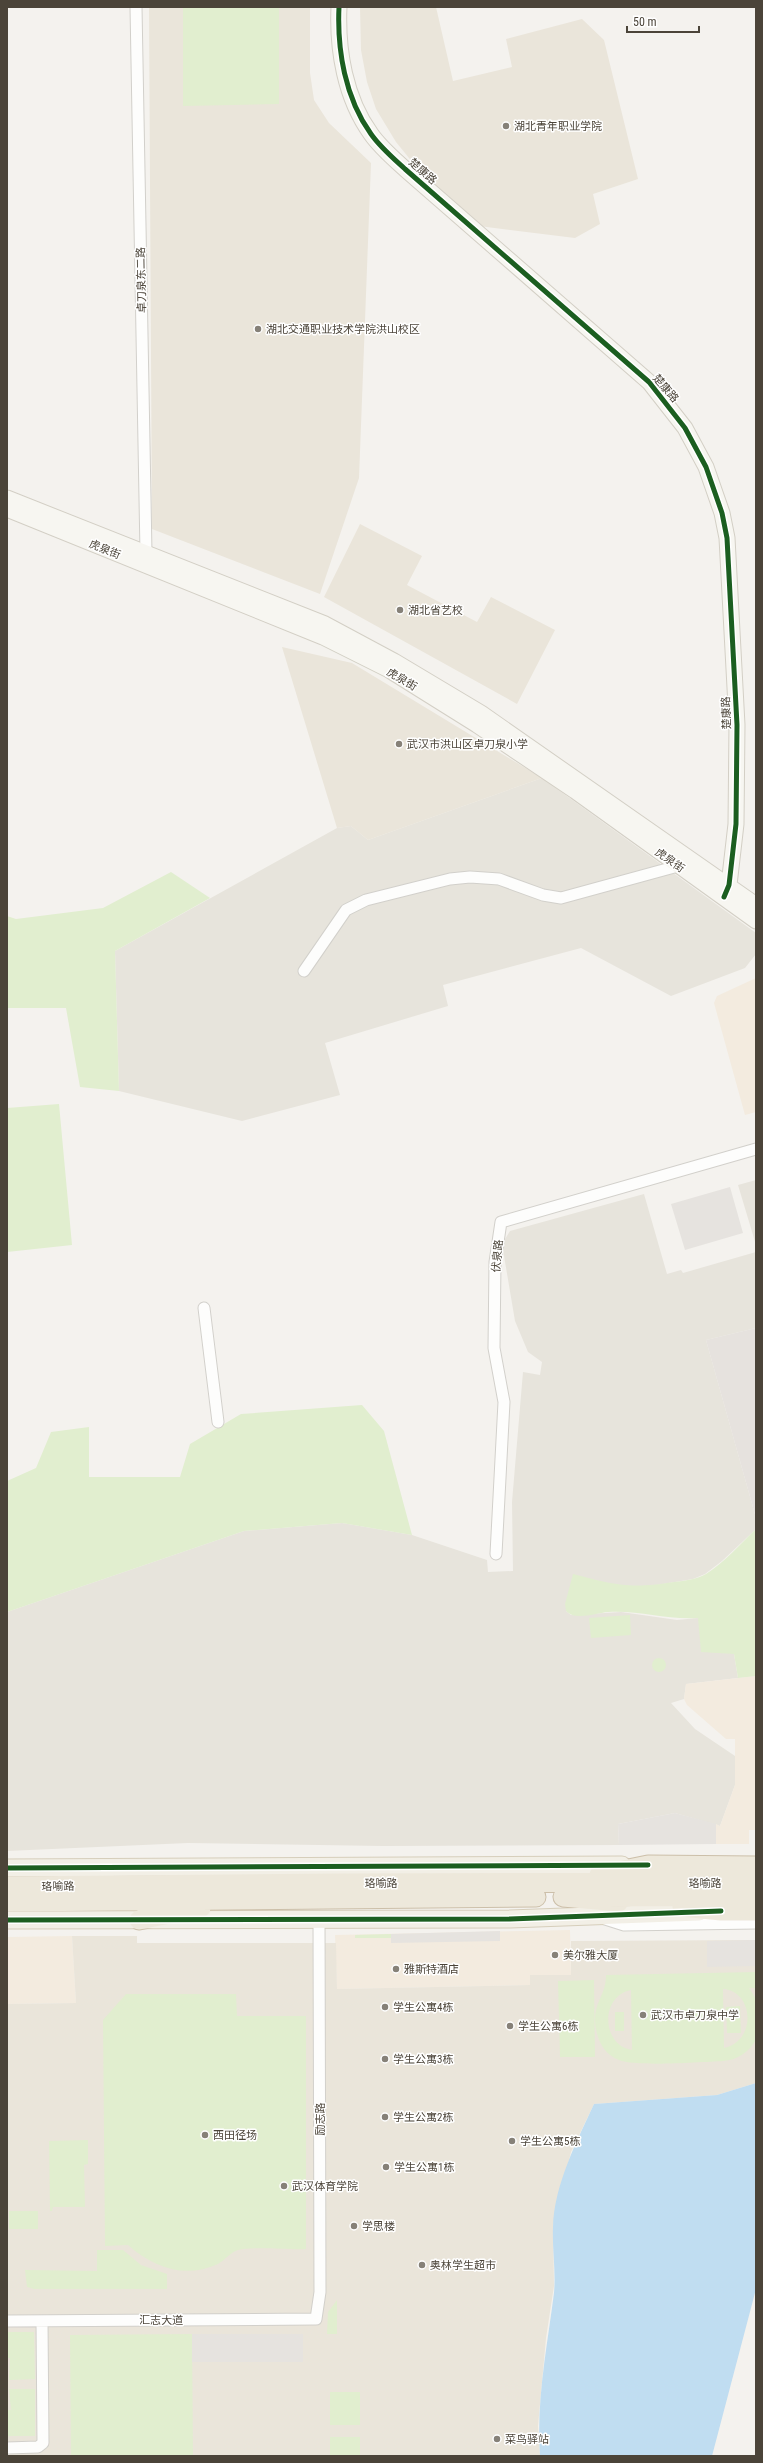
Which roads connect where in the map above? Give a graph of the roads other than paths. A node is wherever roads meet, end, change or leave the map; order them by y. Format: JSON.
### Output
{"nodes":[{"id":1,"x":136,"y":7,"type":"edge"},
{"id":2,"x":339,"y":7,"type":"edge"},
{"id":3,"x":7,"y":498,"type":"edge"},
{"id":4,"x":7,"y":510,"type":"edge"},
{"id":5,"x":146,"y":553,"type":"junction"},
{"id":6,"x":678,"y":866,"type":"junction"},
{"id":7,"x":727,"y":890,"type":"junction"},
{"id":8,"x":756,"y":905,"type":"edge"},
{"id":9,"x":756,"y":921,"type":"edge"},
{"id":10,"x":304,"y":971,"type":"dead end"},
{"id":11,"x":756,"y":1149,"type":"edge"},
{"id":12,"x":204,"y":1308,"type":"dead end"},
{"id":13,"x":218,"y":1422,"type":"dead end"},
{"id":14,"x":496,"y":1554,"type":"dead end"},
{"id":15,"x":648,"y":1865,"type":"junction"},
{"id":16,"x":756,"y":1866,"type":"edge"},
{"id":17,"x":7,"y":1868,"type":"edge"},
{"id":18,"x":756,"y":1882,"type":"edge"},
{"id":19,"x":7,"y":1886,"type":"edge"},
{"id":20,"x":557,"y":1890,"type":"junction"},
{"id":21,"x":756,"y":1896,"type":"edge"},
{"id":22,"x":248,"y":1899,"type":"junction"},
{"id":23,"x":7,"y":1902,"type":"edge"},
{"id":24,"x":721,"y":1911,"type":"junction"},
{"id":25,"x":756,"y":1911,"type":"edge"},
{"id":26,"x":596,"y":1916,"type":"junction"},
{"id":27,"x":319,"y":1918,"type":"junction"},
{"id":28,"x":7,"y":1920,"type":"edge"},
{"id":29,"x":139,"y":1920,"type":"junction"},
{"id":30,"x":756,"y":1923,"type":"edge"},
{"id":31,"x":316,"y":2319,"type":"joint"},
{"id":32,"x":42,"y":2320,"type":"junction"},
{"id":33,"x":7,"y":2321,"type":"edge"},
{"id":34,"x":7,"y":2448,"type":"edge"}],
"edges":[{"from":1,"to":5,"type":"street","name":"卓刀泉东二路"},
{"from":2,"to":7,"type":"main road","name":"楚康路"},
{"from":3,"to":5,"type":"main road","name":"虎泉街"},
{"from":4,"to":6,"type":"main road","name":"虎泉街"},
{"from":5,"to":7,"type":"main road","name":"虎泉街"},
{"from":6,"to":7,"type":"main road","name":"虎泉街"},
{"from":6,"to":10,"type":"street"},
{"from":7,"to":8,"type":"main road","name":"虎泉街"},
{"from":7,"to":9,"type":"main road","name":"虎泉街"},
{"from":11,"to":14,"type":"street","name":"伏泉路"},
{"from":12,"to":13,"type":"street"},
{"from":15,"to":16,"type":"highway"},
{"from":15,"to":17,"type":"main road"},
{"from":15,"to":20,"type":"highway"},
{"from":18,"to":20,"type":"highway","name":"珞喻路"},
{"from":19,"to":20,"type":"highway","name":"珞喻路"},
{"from":20,"to":21,"type":"highway","name":"珞喻路"},
{"from":20,"to":22,"type":"highway","name":"珞喻路"},
{"from":20,"to":24,"type":"highway"},
{"from":22,"to":23,"type":"highway","name":"珞喻路"},
{"from":22,"to":29,"type":"highway"},
{"from":24,"to":25,"type":"highway"},
{"from":24,"to":26,"type":"main road"},
{"from":26,"to":27,"type":"main road"},
{"from":26,"to":30,"type":"street"},
{"from":27,"to":29,"type":"main road"},
{"from":27,"to":31,"type":"street","name":"励志路"},
{"from":28,"to":29,"type":"main road"},
{"from":31,"to":32,"type":"street","name":"汇志大道"},
{"from":32,"to":33,"type":"street","name":"汇志大道"},
{"from":32,"to":34,"type":"street"}]}
